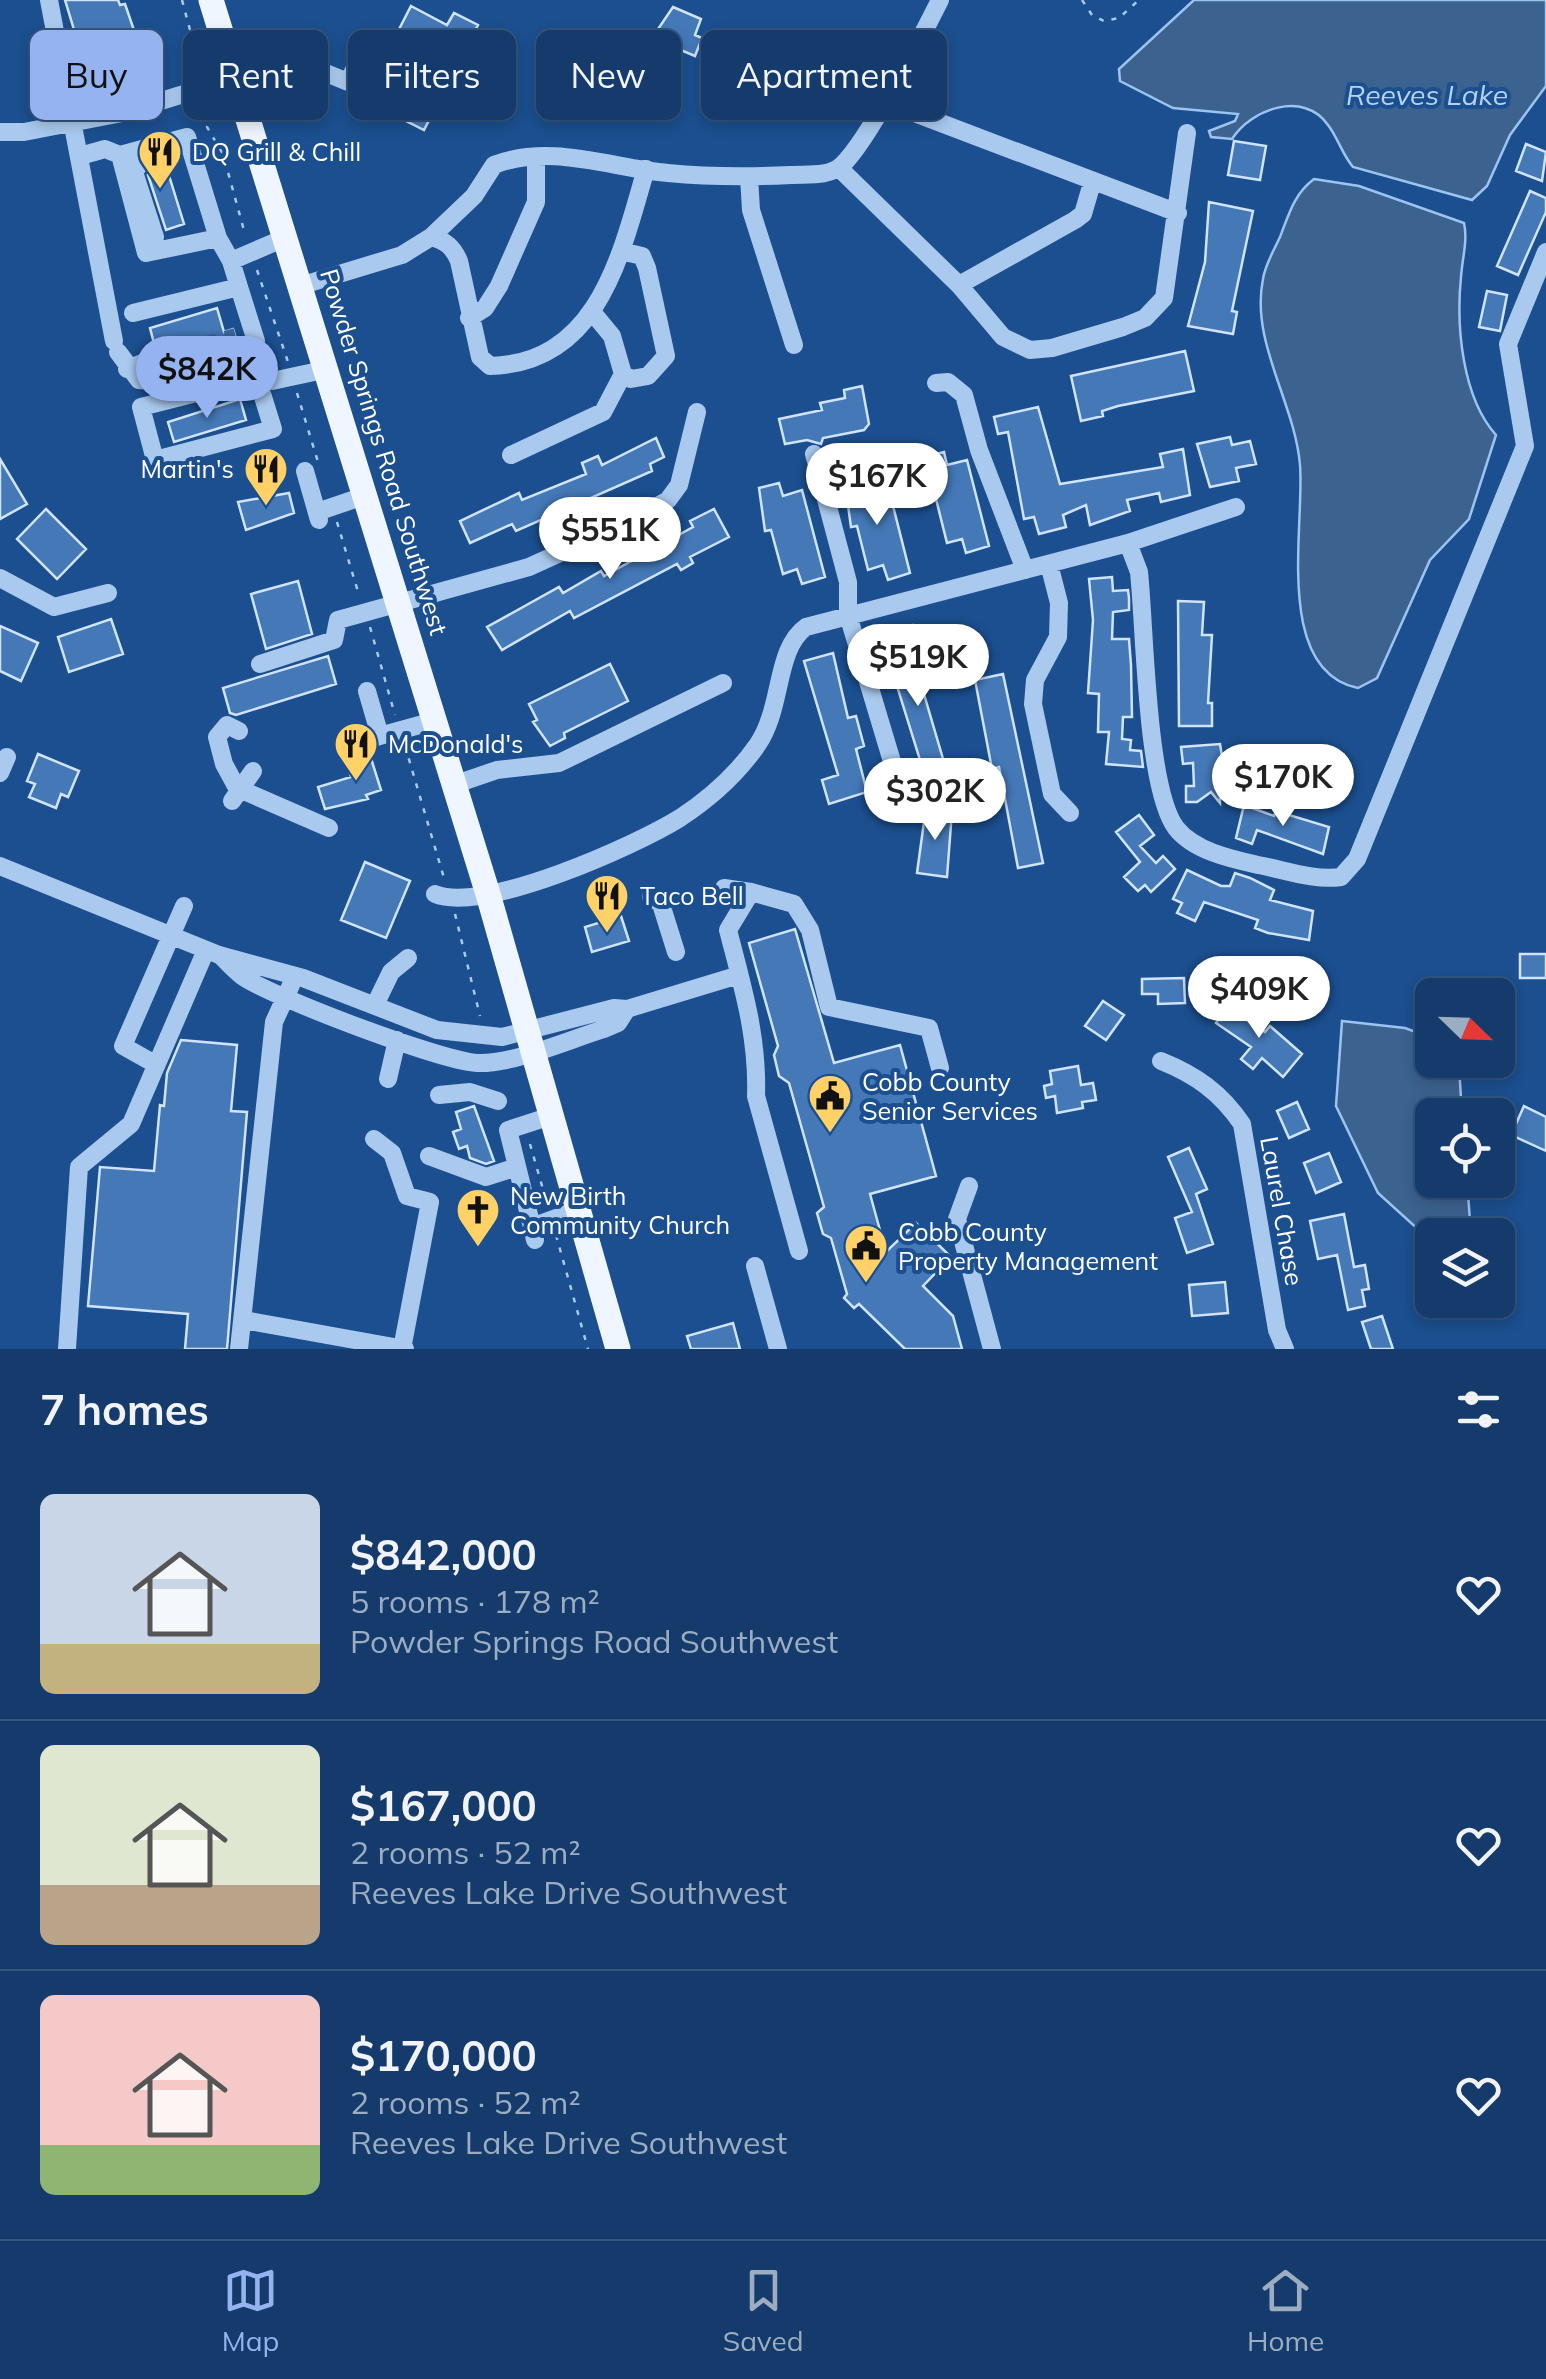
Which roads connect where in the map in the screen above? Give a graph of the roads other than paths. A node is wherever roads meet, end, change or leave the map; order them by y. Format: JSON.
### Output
{"nodes":[{"id":1,"x":49,"y":0,"type":"edge"},
{"id":2,"x":211,"y":0,"type":"edge"},
{"id":3,"x":940,"y":0,"type":"edge"},
{"id":4,"x":220,"y":30,"type":"edge"},
{"id":5,"x":923,"y":30,"type":"edge"},
{"id":6,"x":183,"y":94,"type":"edge"},
{"id":7,"x":249,"y":120,"type":"edge"},
{"id":8,"x":870,"y":120,"type":"edge"},
{"id":9,"x":933,"y":120,"type":"edge"},
{"id":10,"x":71,"y":125,"type":"junction"},
{"id":11,"x":0,"y":132,"type":"edge"},
{"id":12,"x":1187,"y":133,"type":"dead end"},
{"id":13,"x":180,"y":139,"type":"junction"},
{"id":14,"x":120,"y":155,"type":"junction"},
{"id":15,"x":80,"y":156,"type":"junction"},
{"id":16,"x":536,"y":158,"type":"junction"},
{"id":17,"x":840,"y":168,"type":"junction"},
{"id":18,"x":646,"y":169,"type":"junction"},
{"id":19,"x":749,"y":178,"type":"junction"},
{"id":20,"x":1092,"y":183,"type":"junction"},
{"id":21,"x":1178,"y":214,"type":"junction"},
{"id":22,"x":431,"y":237,"type":"junction"},
{"id":23,"x":218,"y":238,"type":"junction"},
{"id":24,"x":287,"y":238,"type":"junction"},
{"id":25,"x":145,"y":248,"type":"junction"},
{"id":26,"x":621,"y":251,"type":"junction"},
{"id":27,"x":1546,"y":252,"type":"edge"},
{"id":28,"x":231,"y":261,"type":"junction"},
{"id":29,"x":303,"y":285,"type":"junction"},
{"id":30,"x":959,"y":285,"type":"junction"},
{"id":31,"x":239,"y":287,"type":"junction"},
{"id":32,"x":134,"y":313,"type":"dead end"},
{"id":33,"x":593,"y":313,"type":"junction"},
{"id":34,"x":469,"y":318,"type":"junction"},
{"id":35,"x":794,"y":345,"type":"dead end"},
{"id":36,"x":120,"y":354,"type":"junction"},
{"id":37,"x":148,"y":362,"type":"tunnel mouth"},
{"id":38,"x":328,"y":369,"type":"junction"},
{"id":39,"x":624,"y":374,"type":"junction"},
{"id":40,"x":258,"y":381,"type":"junction"},
{"id":41,"x":936,"y":384,"type":"dead end"},
{"id":42,"x":697,"y":412,"type":"dead end"},
{"id":43,"x":814,"y":454,"type":"dead end"},
{"id":44,"x":511,"y":455,"type":"dead end"},
{"id":45,"x":305,"y":471,"type":"dead end"},
{"id":46,"x":367,"y":496,"type":"junction"},
{"id":47,"x":1236,"y":507,"type":"dead end"},
{"id":48,"x":1128,"y":543,"type":"junction"},
{"id":49,"x":1049,"y":564,"type":"junction"},
{"id":50,"x":1024,"y":570,"type":"junction"},
{"id":51,"x":0,"y":578,"type":"edge"},
{"id":52,"x":108,"y":594,"type":"dead end"},
{"id":53,"x":399,"y":601,"type":"junction"},
{"id":54,"x":848,"y":615,"type":"junction"},
{"id":55,"x":260,"y":664,"type":"dead end"},
{"id":56,"x":723,"y":684,"type":"dead end"},
{"id":57,"x":368,"y":692,"type":"dead end"},
{"id":58,"x":434,"y":721,"type":"junction"},
{"id":59,"x":240,"y":731,"type":"dead end"},
{"id":60,"x":253,"y":771,"type":"dead end"},
{"id":61,"x":453,"y":785,"type":"junction"},
{"id":62,"x":235,"y":794,"type":"junction"},
{"id":63,"x":906,"y":808,"type":"dead end"},
{"id":64,"x":1070,"y":812,"type":"dead end"},
{"id":65,"x":329,"y":828,"type":"dead end"},
{"id":66,"x":0,"y":866,"type":"edge"},
{"id":67,"x":724,"y":888,"type":"dead end"},
{"id":68,"x":751,"y":892,"type":"junction"},
{"id":69,"x":435,"y":894,"type":"dead end"},
{"id":70,"x":488,"y":894,"type":"junction"},
{"id":71,"x":650,"y":897,"type":"dead end"},
{"id":72,"x":184,"y":906,"type":"dead end"},
{"id":73,"x":170,"y":936,"type":"junction"},
{"id":74,"x":213,"y":952,"type":"junction"},
{"id":75,"x":676,"y":952,"type":"dead end"},
{"id":76,"x":408,"y":958,"type":"dead end"},
{"id":77,"x":740,"y":975,"type":"junction"},
{"id":78,"x":295,"y":976,"type":"junction"},
{"id":79,"x":286,"y":996,"type":"junction"},
{"id":80,"x":375,"y":1005,"type":"junction"},
{"id":81,"x":398,"y":1040,"type":"junction"},
{"id":82,"x":532,"y":1040,"type":"junction"},
{"id":83,"x":1161,"y":1061,"type":"dead end"},
{"id":84,"x":465,"y":1062,"type":"junction"},
{"id":85,"x":155,"y":1064,"type":"junction"},
{"id":86,"x":940,"y":1068,"type":"dead end"},
{"id":87,"x":388,"y":1079,"type":"dead end"},
{"id":88,"x":470,"y":1092,"type":"junction"},
{"id":89,"x":439,"y":1095,"type":"dead end"},
{"id":90,"x":498,"y":1101,"type":"dead end"},
{"id":91,"x":552,"y":1116,"type":"junction"},
{"id":92,"x":374,"y":1139,"type":"dead end"},
{"id":93,"x":428,"y":1156,"type":"dead end"},
{"id":94,"x":517,"y":1168,"type":"junction"},
{"id":95,"x":969,"y":1186,"type":"dead end"},
{"id":96,"x":578,"y":1210,"type":"junction"},
{"id":97,"x":799,"y":1252,"type":"dead end"},
{"id":98,"x":754,"y":1266,"type":"dead end"},
{"id":99,"x":244,"y":1320,"type":"junction"},
{"id":100,"x":66,"y":1349,"type":"edge"},
{"id":101,"x":240,"y":1349,"type":"edge"},
{"id":102,"x":403,"y":1349,"type":"edge"},
{"id":103,"x":618,"y":1349,"type":"edge"},
{"id":104,"x":778,"y":1349,"type":"edge"},
{"id":105,"x":992,"y":1349,"type":"edge"},
{"id":106,"x":1285,"y":1349,"type":"edge"}],
"edges":[{"from":1,"to":10,"type":"street"},
{"from":2,"to":4,"type":"main road","name":"Powder Springs Road Southwest"},
{"from":3,"to":5,"type":"street"},
{"from":6,"to":10,"type":"street"},
{"from":7,"to":24,"type":"main road","name":"Powder Springs Road Southwest"},
{"from":8,"to":17,"type":"street"},
{"from":9,"to":20,"type":"street"},
{"from":10,"to":11,"type":"street"},
{"from":10,"to":15,"type":"street"},
{"from":12,"to":21,"type":"street"},
{"from":13,"to":14,"type":"street"},
{"from":13,"to":23,"type":"street"},
{"from":13,"to":25,"type":"street"},
{"from":14,"to":15,"type":"street"},
{"from":14,"to":25,"type":"street"},
{"from":15,"to":36,"type":"street"},
{"from":16,"to":18,"type":"street"},
{"from":16,"to":22,"type":"street"},
{"from":16,"to":34,"type":"street"},
{"from":17,"to":19,"type":"street"},
{"from":17,"to":30,"type":"street"},
{"from":18,"to":19,"type":"street"},
{"from":18,"to":26,"type":"street"},
{"from":19,"to":35,"type":"street"},
{"from":20,"to":21,"type":"street"},
{"from":20,"to":30,"type":"street"},
{"from":21,"to":30,"type":"street"},
{"from":22,"to":29,"type":"street"},
{"from":22,"to":34,"type":"street"},
{"from":23,"to":25,"type":"street"},
{"from":23,"to":28,"type":"street"},
{"from":24,"to":28,"type":"street"},
{"from":24,"to":29,"type":"main road","name":"Powder Springs Road Southwest"},
{"from":26,"to":33,"type":"street"},
{"from":26,"to":39,"type":"street"},
{"from":27,"to":48,"type":"street"},
{"from":28,"to":31,"type":"street"},
{"from":29,"to":38,"type":"main road","name":"Powder Springs Road Southwest"},
{"from":31,"to":32,"type":"street"},
{"from":31,"to":36,"type":"street"},
{"from":33,"to":34,"type":"street"},
{"from":33,"to":39,"type":"street"},
{"from":36,"to":37,"type":"street"},
{"from":38,"to":40,"type":"street"},
{"from":38,"to":46,"type":"main road","name":"Powder Springs Road Southwest"},
{"from":39,"to":44,"type":"street"},
{"from":40,"to":40,"type":"street"},
{"from":41,"to":50,"type":"street"},
{"from":42,"to":53,"type":"street"},
{"from":43,"to":54,"type":"street"},
{"from":45,"to":46,"type":"street"},
{"from":46,"to":53,"type":"main road","name":"Powder Springs Road Southwest"},
{"from":47,"to":48,"type":"street"},
{"from":48,"to":49,"type":"street"},
{"from":49,"to":50,"type":"street"},
{"from":49,"to":64,"type":"street"},
{"from":50,"to":54,"type":"street"},
{"from":51,"to":52,"type":"street"},
{"from":53,"to":55,"type":"street"},
{"from":53,"to":58,"type":"main road","name":"Powder Springs Road Southwest"},
{"from":54,"to":63,"type":"street"},
{"from":54,"to":70,"type":"street"},
{"from":56,"to":61,"type":"street"},
{"from":57,"to":58,"type":"street"},
{"from":58,"to":61,"type":"main road","name":"Powder Springs Road Southwest"},
{"from":59,"to":62,"type":"street"},
{"from":60,"to":62,"type":"street"},
{"from":61,"to":70,"type":"main road","name":"Powder Springs Road Southwest"},
{"from":62,"to":65,"type":"street"},
{"from":66,"to":73,"type":"street"},
{"from":67,"to":68,"type":"street"},
{"from":68,"to":77,"type":"street"},
{"from":68,"to":86,"type":"street"},
{"from":69,"to":70,"type":"street"},
{"from":70,"to":82,"type":"main road","name":"Powder Springs Road Southwest"},
{"from":71,"to":75,"type":"street"},
{"from":72,"to":73,"type":"street"},
{"from":73,"to":74,"type":"street"},
{"from":73,"to":85,"type":"street"},
{"from":74,"to":78,"type":"street"},
{"from":74,"to":79,"type":"street"},
{"from":74,"to":85,"type":"street"},
{"from":76,"to":80,"type":"street"},
{"from":77,"to":82,"type":"street"},
{"from":77,"to":97,"type":"street"},
{"from":78,"to":79,"type":"street"},
{"from":78,"to":80,"type":"street"},
{"from":79,"to":81,"type":"street"},
{"from":79,"to":99,"type":"street"},
{"from":80,"to":82,"type":"street"},
{"from":81,"to":84,"type":"street"},
{"from":81,"to":87,"type":"street"},
{"from":82,"to":84,"type":"street"},
{"from":82,"to":91,"type":"main road","name":"Powder Springs Road Southwest"},
{"from":83,"to":106,"type":"street","name":"Laurel Chase"},
{"from":84,"to":88,"type":"street"},
{"from":85,"to":100,"type":"street"},
{"from":88,"to":89,"type":"street"},
{"from":88,"to":90,"type":"street"},
{"from":91,"to":94,"type":"street"},
{"from":91,"to":96,"type":"main road","name":"Powder Springs Road Southwest"},
{"from":92,"to":102,"type":"street"},
{"from":93,"to":94,"type":"street"},
{"from":94,"to":96,"type":"street"},
{"from":95,"to":105,"type":"street"},
{"from":96,"to":103,"type":"main road","name":"Powder Springs Road Southwest"},
{"from":98,"to":104,"type":"street"},
{"from":99,"to":101,"type":"street"},
{"from":99,"to":102,"type":"street"}]}
